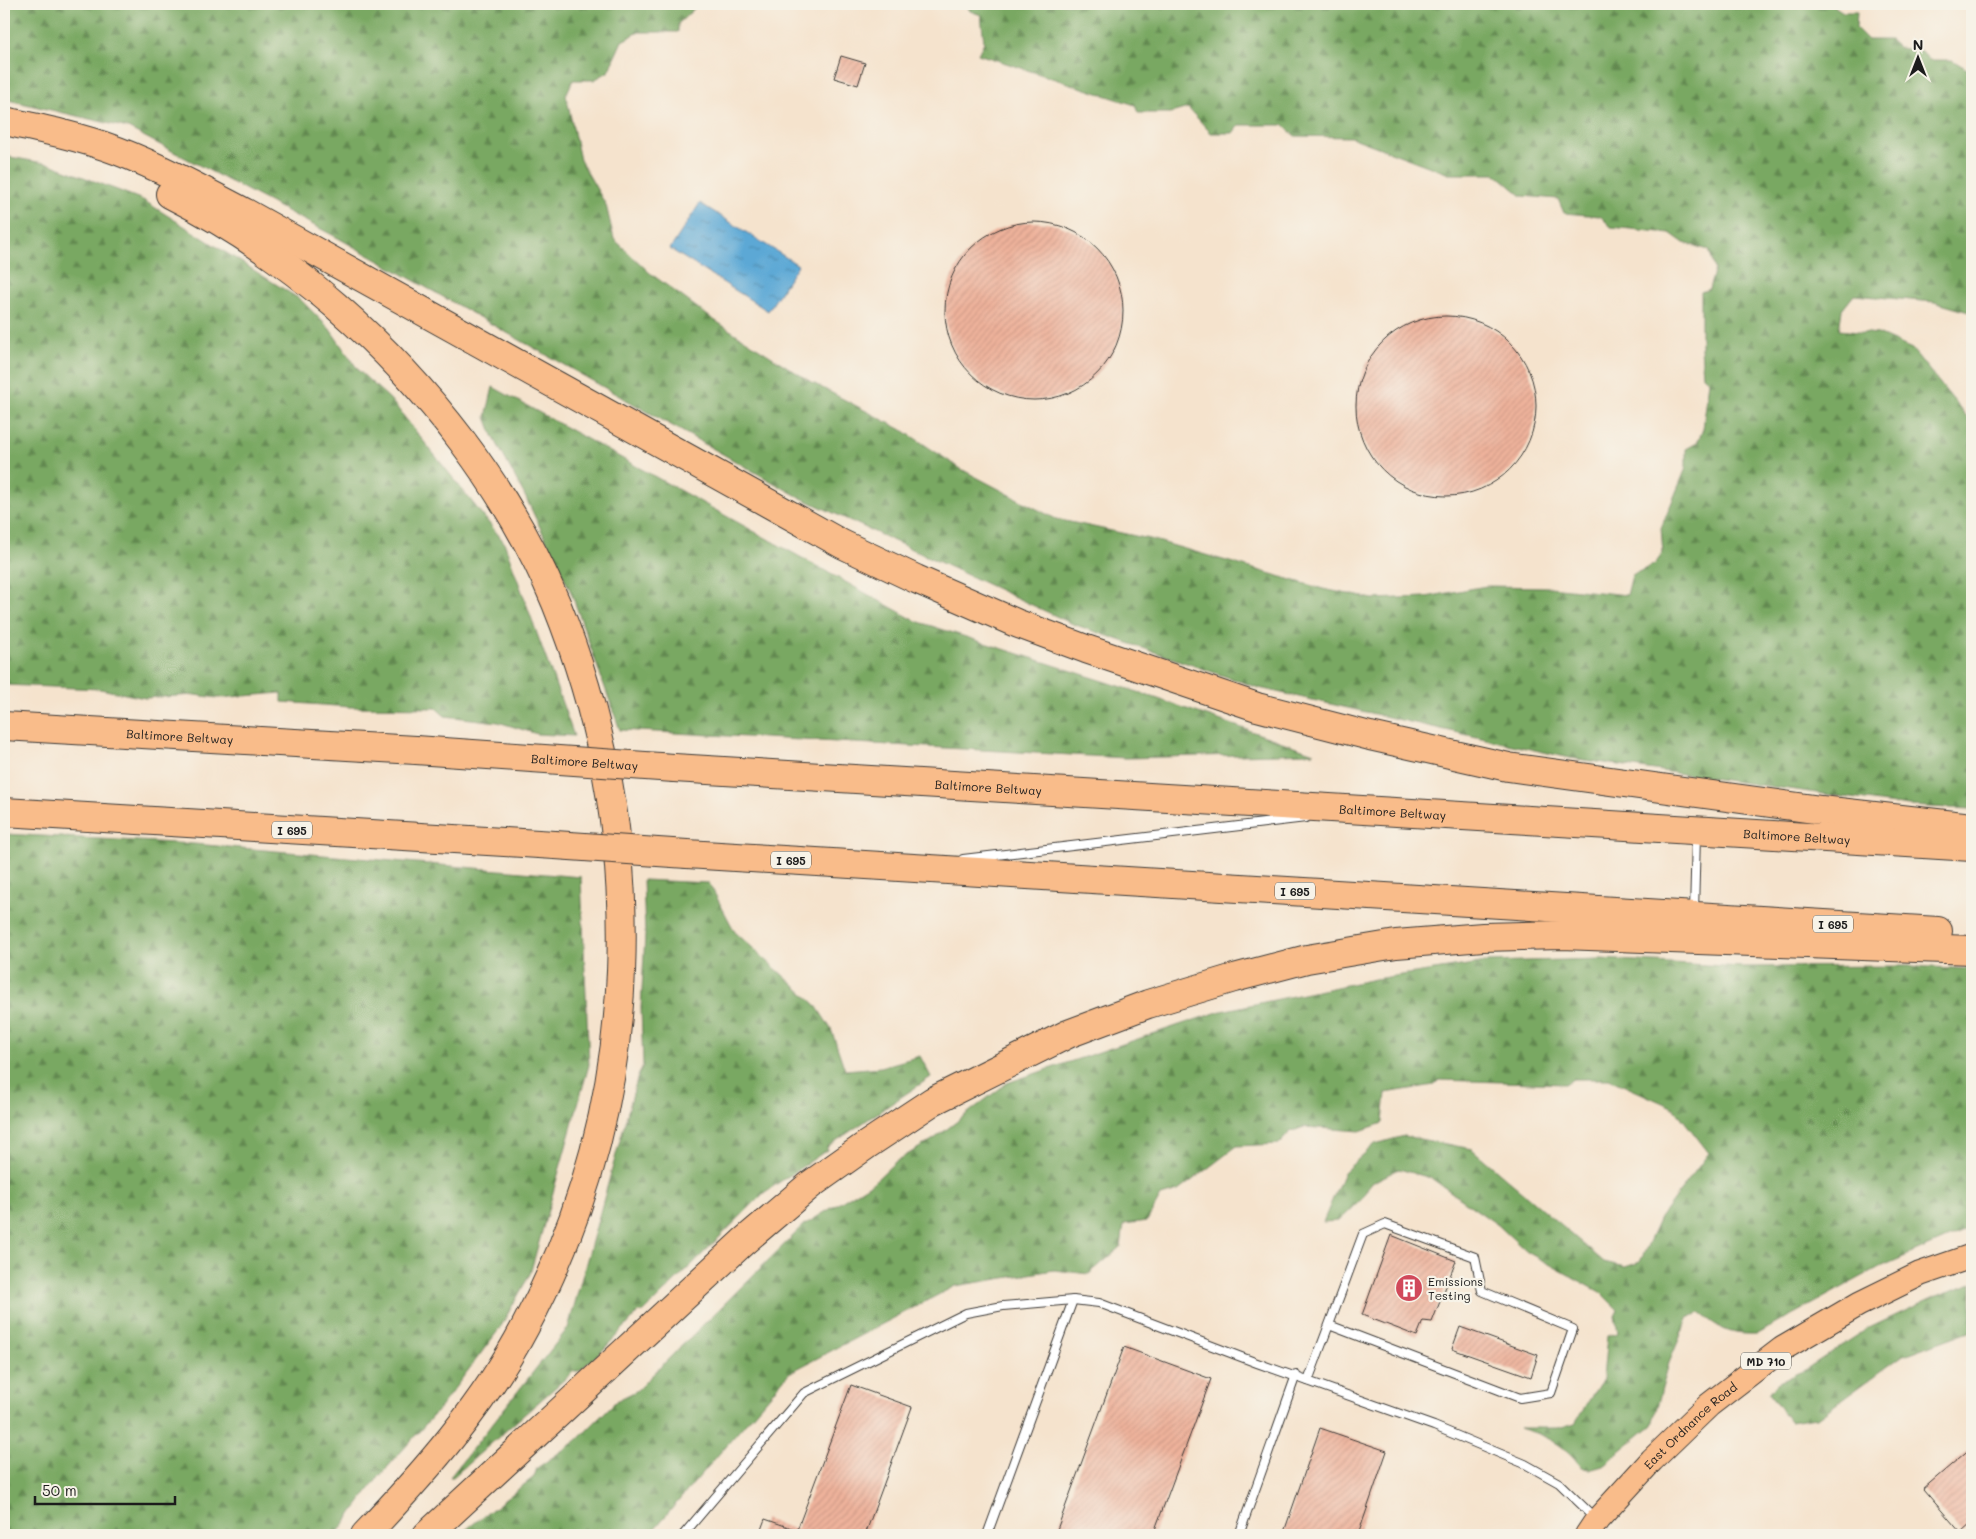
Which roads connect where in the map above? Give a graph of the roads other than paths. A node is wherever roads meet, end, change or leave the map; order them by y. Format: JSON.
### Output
{"nodes":[{"id":1,"x":4,"y":121,"type":"edge"},
{"id":2,"x":4,"y":132,"type":"edge"},
{"id":3,"x":4,"y":724,"type":"edge"},
{"id":4,"x":1376,"y":810,"type":"junction"},
{"id":5,"x":16,"y":813,"type":"edge"},
{"id":6,"x":1328,"y":816,"type":"dead end"},
{"id":7,"x":1318,"y":817,"type":"dead end"},
{"id":8,"x":1972,"y":827,"type":"edge"},
{"id":9,"x":1696,"y":830,"type":"junction"},
{"id":10,"x":1972,"y":847,"type":"edge"},
{"id":11,"x":955,"y":860,"type":"dead end"},
{"id":12,"x":945,"y":861,"type":"dead end"},
{"id":13,"x":896,"y":867,"type":"junction"},
{"id":14,"x":1694,"y":916,"type":"junction"},
{"id":15,"x":1972,"y":933,"type":"edge"},
{"id":16,"x":1972,"y":950,"type":"edge"},
{"id":17,"x":1972,"y":1256,"type":"edge"},
{"id":18,"x":1073,"y":1300,"type":"junction"},
{"id":19,"x":1329,"y":1325,"type":"junction"},
{"id":20,"x":1296,"y":1375,"type":"junction"},
{"id":21,"x":1308,"y":1381,"type":"junction"},
{"id":22,"x":1592,"y":1528,"type":"edge"},
{"id":23,"x":365,"y":1535,"type":"edge"},
{"id":24,"x":427,"y":1535,"type":"edge"},
{"id":25,"x":683,"y":1535,"type":"edge"},
{"id":26,"x":987,"y":1535,"type":"edge"},
{"id":27,"x":1239,"y":1535,"type":"edge"}],
"edges":[{"from":1,"to":8,"type":"highway"},
{"from":2,"to":23,"type":"highway"},
{"from":3,"to":4,"type":"highway","name":"Baltimore Beltway","bridge":true},
{"from":4,"to":6,"type":"lane"},
{"from":4,"to":9,"type":"highway","name":"Baltimore Beltway"},
{"from":5,"to":13,"type":"highway","number":"I 695","bridge":true},
{"from":7,"to":11,"type":"lane"},
{"from":9,"to":10,"type":"highway","name":"Baltimore Beltway"},
{"from":9,"to":14,"type":"lane"},
{"from":12,"to":13,"type":"lane"},
{"from":13,"to":14,"type":"highway","number":"I 695"},
{"from":14,"to":15,"type":"highway","number":"I 695"},
{"from":16,"to":24,"type":"highway"},
{"from":17,"to":22,"type":"main road","name":"East Ordnance Road","number":"MD 710"},
{"from":18,"to":20,"type":"lane"},
{"from":18,"to":25,"type":"lane"},
{"from":18,"to":26,"type":"lane"},
{"from":19,"to":19,"type":"lane"},
{"from":19,"to":21,"type":"lane"},
{"from":20,"to":21,"type":"lane"},
{"from":20,"to":27,"type":"lane"},
{"from":21,"to":22,"type":"lane"}]}
